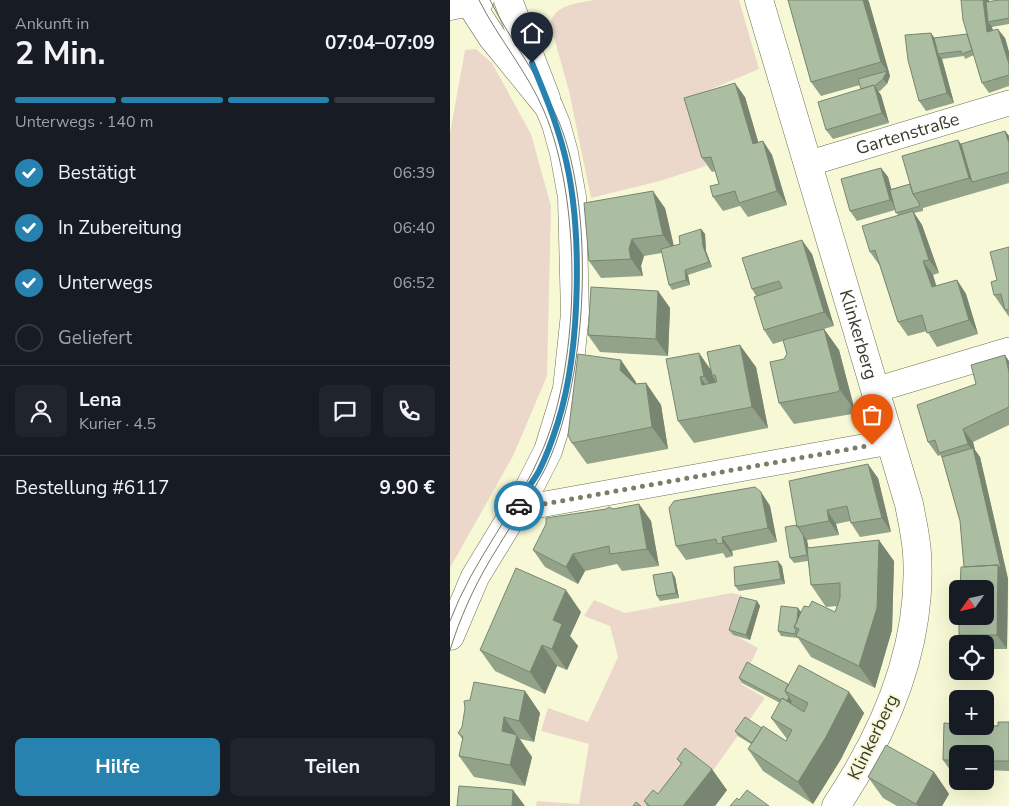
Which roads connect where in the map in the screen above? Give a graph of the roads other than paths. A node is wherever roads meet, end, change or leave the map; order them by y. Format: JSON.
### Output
{"nodes":[{"id":1,"x":508,"y":0,"type":"edge"},
{"id":2,"x":759,"y":0,"type":"edge"},
{"id":3,"x":467,"y":2,"type":"edge"},
{"id":4,"x":1009,"y":103,"type":"edge"},
{"id":5,"x":549,"y":107,"type":"junction"},
{"id":6,"x":807,"y":164,"type":"junction"},
{"id":7,"x":1009,"y":350,"type":"edge"},
{"id":8,"x":875,"y":390,"type":"junction"},
{"id":9,"x":890,"y":442,"type":"junction"},
{"id":10,"x":518,"y":506,"type":"junction"},
{"id":11,"x":450,"y":636,"type":"edge"},
{"id":12,"x":836,"y":806,"type":"edge"}],
"edges":[{"from":1,"to":5,"type":"main road"},
{"from":2,"to":6,"type":"main road","name":"Klinkerberg"},
{"from":3,"to":5,"type":"main road"},
{"from":4,"to":6,"type":"street","name":"Gartenstraße"},
{"from":5,"to":10,"type":"main road"},
{"from":6,"to":8,"type":"main road","name":"Klinkerberg"},
{"from":7,"to":8,"type":"street"},
{"from":8,"to":9,"type":"main road","name":"Klinkerberg"},
{"from":9,"to":10,"type":"street"},
{"from":9,"to":12,"type":"main road","name":"Klinkerberg"},
{"from":10,"to":11,"type":"main road"}]}
